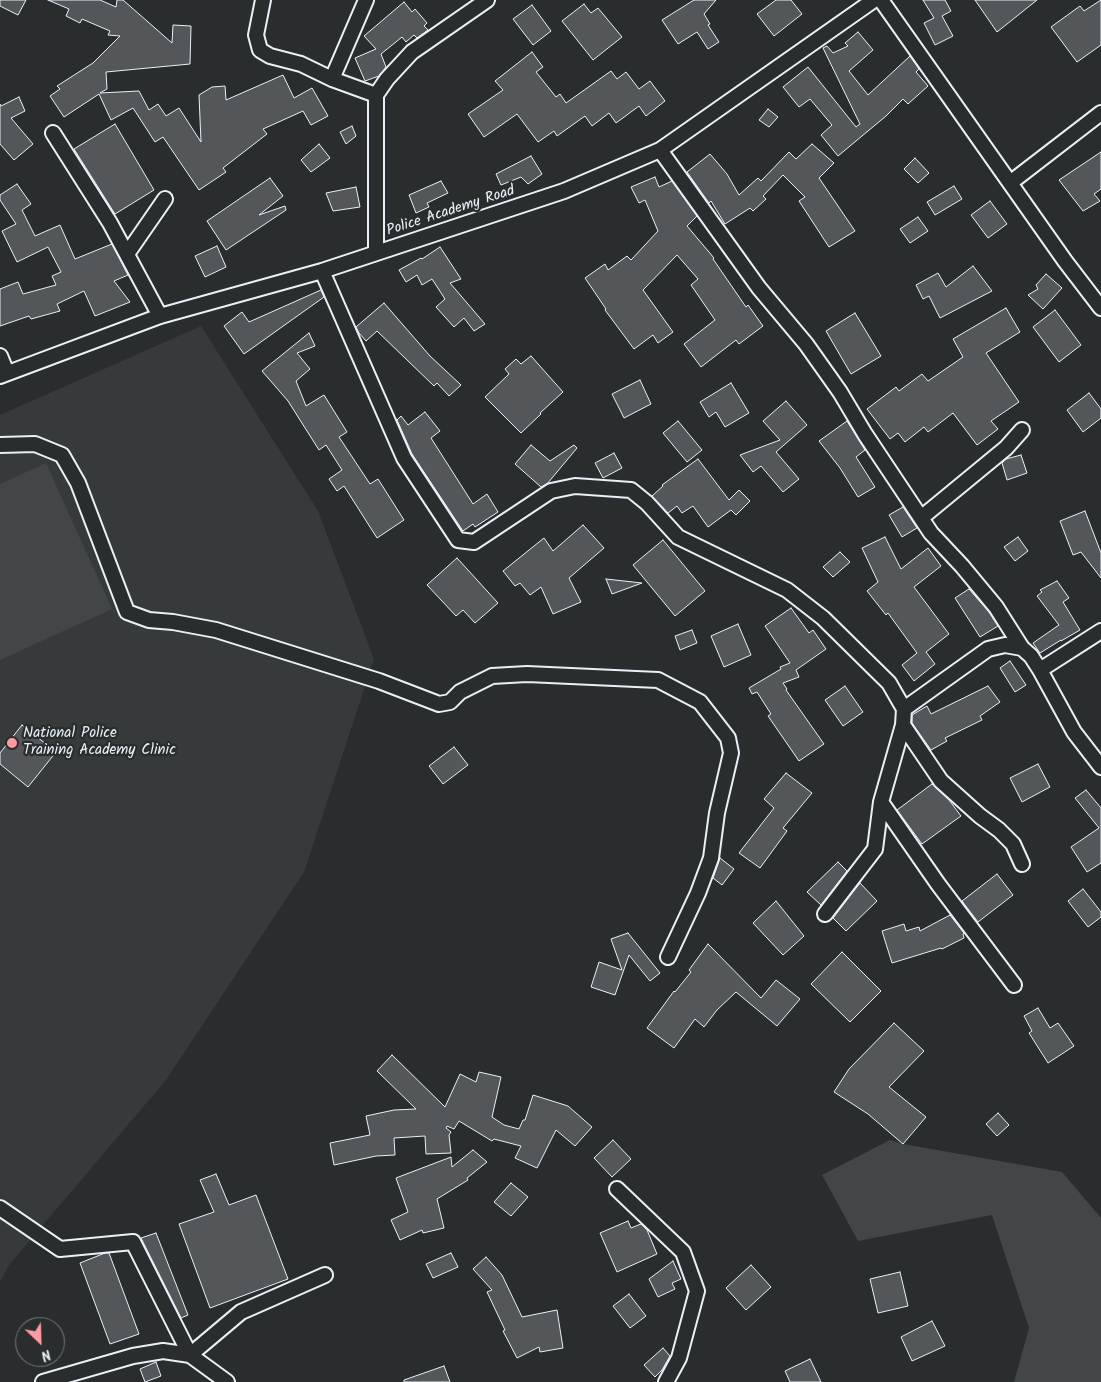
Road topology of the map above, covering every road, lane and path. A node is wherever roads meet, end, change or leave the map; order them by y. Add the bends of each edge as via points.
1 (263, 0) edge
2 (366, 0) edge
3 (487, 0) edge
4 (874, 0) edge
5 (881, 0) edge
6 (332, 79) junction
7 (376, 95) junction
8 (1101, 113) edge
9 (53, 133) dead end
10 (660, 150) junction
11 (1010, 183) junction
12 (165, 199) dead end
13 (376, 253) junction
14 (127, 254) junction
15 (322, 271) junction
16 (1101, 308) edge
17 (160, 316) junction
18 (0, 356) edge
19 (3, 375) edge
20 (1022, 430) dead end
21 (0, 445) edge
22 (921, 518) junction
23 (1101, 631) edge
24 (1022, 648) junction
25 (1040, 670) junction
26 (904, 709) junction
27 (903, 725) junction
28 (1101, 767) edge
29 (881, 802) junction
30 (1022, 864) dead end
31 (824, 914) dead end
32 (668, 957) dead end
33 (1014, 985) dead end
34 (617, 1189) dead end
35 (0, 1208) edge
36 (325, 1275) dead end
37 (190, 1355) junction
38 (43, 1382) edge
39 (227, 1382) edge
40 (666, 1382) edge

1 - 6 street via 256,35 260,50
2 - 6 street
3 - 7 street via 412,52
4 - 10 street, Police Academy Road
5 - 11 street
6 - 7 street
7 - 13 street
8 - 11 street
9 - 14 street
10 - 13 street, Police Academy Road via 564,191
10 - 22 street via 759,288 806,344
11 - 16 street
12 - 14 street
13 - 15 street, Police Academy Road
14 - 17 street
15 - 17 street, Police Academy Road
15 - 26 street via 404,458 458,540 474,542 551,491 575,486 631,490 678,538 787,590 823,618 889,683
17 - 19 street, Police Academy Road
18 - 19 street
20 - 22 street via 1006,448
21 - 32 street via 35,444 62,455 78,483 127,612 150,620 216,630 379,681 438,704 450,702 460,692 492,676 527,674 658,680 700,702 728,738 730,753 711,858
22 - 24 street via 931,534 996,607
23 - 25 street
24 - 25 street
24 - 26 street via 1005,645 988,649
25 - 28 street via 1074,732
26 - 27 street
27 - 29 street
27 - 30 street via 941,781 1013,844
29 - 31 street via 875,849
29 - 33 street
34 - 40 street via 683,1252 697,1291 679,1358
35 - 37 street via 60,1249 133,1242
36 - 37 street via 241,1312
37 - 38 street via 163,1351 133,1356
37 - 39 street

